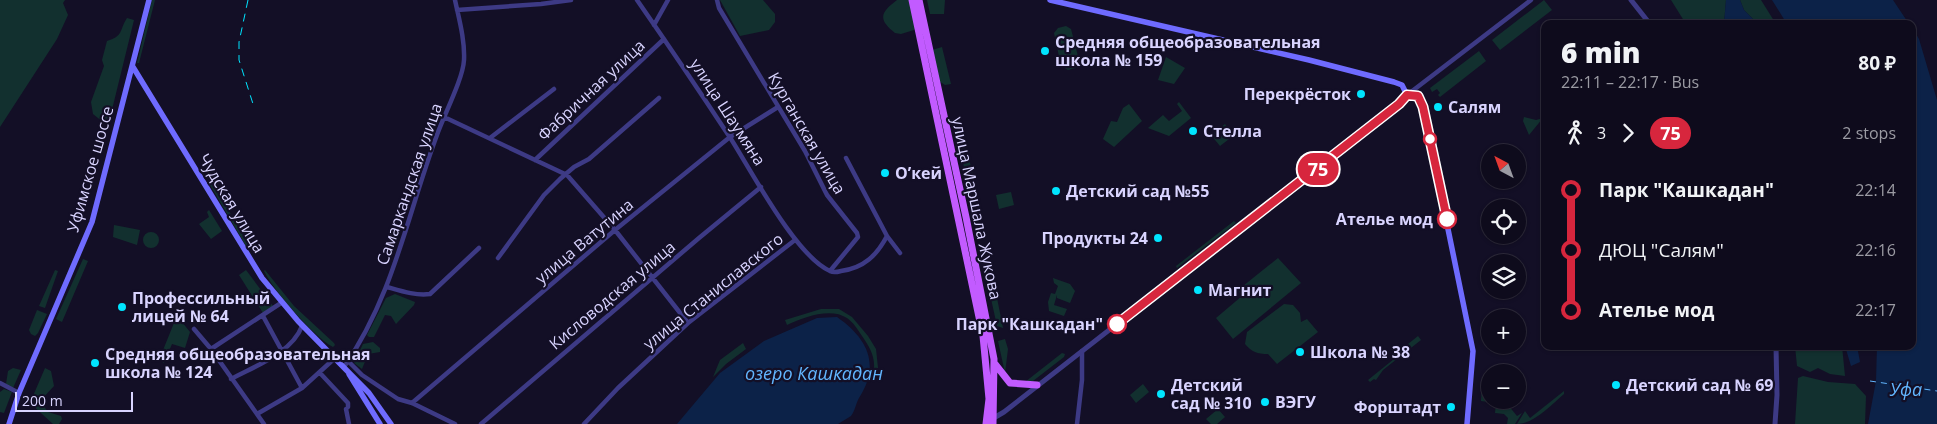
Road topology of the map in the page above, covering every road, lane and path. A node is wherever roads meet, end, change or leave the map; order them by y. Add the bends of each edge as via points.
1 (150, 0) edge
2 (455, 0) edge
3 (571, 0) edge
4 (637, 0) edge
5 (668, 0) edge
6 (717, 0) edge
7 (912, 0) edge
8 (919, 0) edge
9 (1050, 0) edge
10 (1531, 0) edge
11 (1631, 0) edge
12 (457, 10) junction
13 (1647, 20) edge
14 (654, 25) junction
15 (664, 39) junction
16 (133, 67) junction
17 (554, 89) dead end
18 (1407, 95) junction
19 (659, 98) dead end
20 (778, 106) junction
21 (444, 117) junction
22 (730, 137) junction
23 (490, 138) junction
24 (846, 158) dead end
25 (535, 160) junction
26 (567, 175) junction
27 (762, 187) junction
28 (615, 230) junction
29 (887, 236) junction
30 (795, 240) junction
31 (479, 248) dead end
32 (900, 253) dead end
33 (498, 258) dead end
34 (831, 272) junction
35 (652, 277) junction
36 (387, 287) junction
37 (281, 303) junction
38 (263, 316) junction
39 (688, 323) junction
40 (302, 326) junction
41 (194, 329) dead end
42 (211, 349) junction
43 (283, 350) junction
44 (1776, 350) edge
45 (1082, 351) junction
46 (335, 358) junction
47 (994, 363) junction
48 (346, 365) junction
49 (320, 373) junction
50 (231, 379) junction
51 (0, 383) edge
52 (1037, 385) junction
53 (302, 388) junction
54 (19, 393) junction
55 (370, 393) junction
56 (363, 398) junction
57 (412, 403) junction
58 (257, 414) junction
59 (990, 421) edge
60 (9, 424) edge
61 (264, 424) edge
62 (348, 424) edge
63 (380, 424) edge
64 (391, 424) edge
65 (455, 424) edge
66 (481, 424) edge
67 (584, 424) edge
68 (1077, 424) edge
69 (1467, 424) edge
70 (1775, 424) edge

1 - 16 main road, Уфимское шоссе
2 - 12 street, Самаркандская улица
3 - 12 street
4 - 14 street, улица Шаумяна
5 - 14 street
6 - 20 street, Курганская улица
7 - 59 main road, улица Маршала Жукова via 982,336
8 - 47 main road, улица Маршала Жукова
9 - 18 main road via 1394,82 1402,85
10 - 18 street
11 - 13 street
12 - 21 street, Самаркандская улица via 464,62
14 - 15 street, улица Шаумяна
15 - 22 street, улица Шаумяна
15 - 25 street, Фабричная улица
16 - 37 main road, Чудская улица via 257,270
16 - 54 main road, Уфимское шоссе via 92,222
17 - 23 street
18 - 45 street via 1324,164
18 - 69 main road via 1418,96 1423,107 1473,351
19 - 26 street
20 - 22 street, улица Ватутина
20 - 34 street, Курганская улица via 826,195 857,233 858,237
21 - 23 street
21 - 36 street, Самаркандская улица
22 - 27 street, улица Шаумяна
22 - 28 street, улица Ватутина
23 - 25 street
24 - 29 street
25 - 26 street
26 - 28 street
26 - 33 street via 544,195
27 - 30 street, улица Шаумяна
27 - 35 street, Кисловодская улица
28 - 35 street
28 - 57 street, улица Ватутина
29 - 32 street
29 - 34 street via 872,259 846,271
30 - 34 street, улица Шаумяна
30 - 39 street, улица Станиславского
31 - 36 street via 430,294
35 - 39 street
35 - 66 street, Кисловодская улица
36 - 48 street, Самаркандская улица via 371,323
37 - 38 street
37 - 40 main road, Чудская улица
38 - 42 street
38 - 43 street
39 - 67 street, улица Станиславского
40 - 43 street via 299,334
40 - 46 main road, Чудская улица
41 - 42 street
42 - 50 street
43 - 50 street
43 - 53 street
44 - 70 street
45 - 52 street
45 - 68 street
46 - 48 main road, Чудская улица
46 - 49 street
47 - 52 main road via 1010,383
47 - 59 main road, улица Маршала Жукова
48 - 55 main road
48 - 56 main road
48 - 57 street via 398,399
49 - 53 street
49 - 62 street via 348,403
50 - 58 street
51 - 54 street
52 - 59 street
53 - 58 street
54 - 60 main road, Уфимское шоссе
55 - 56 main road
55 - 64 main road
56 - 63 main road
57 - 65 street
58 - 61 street

